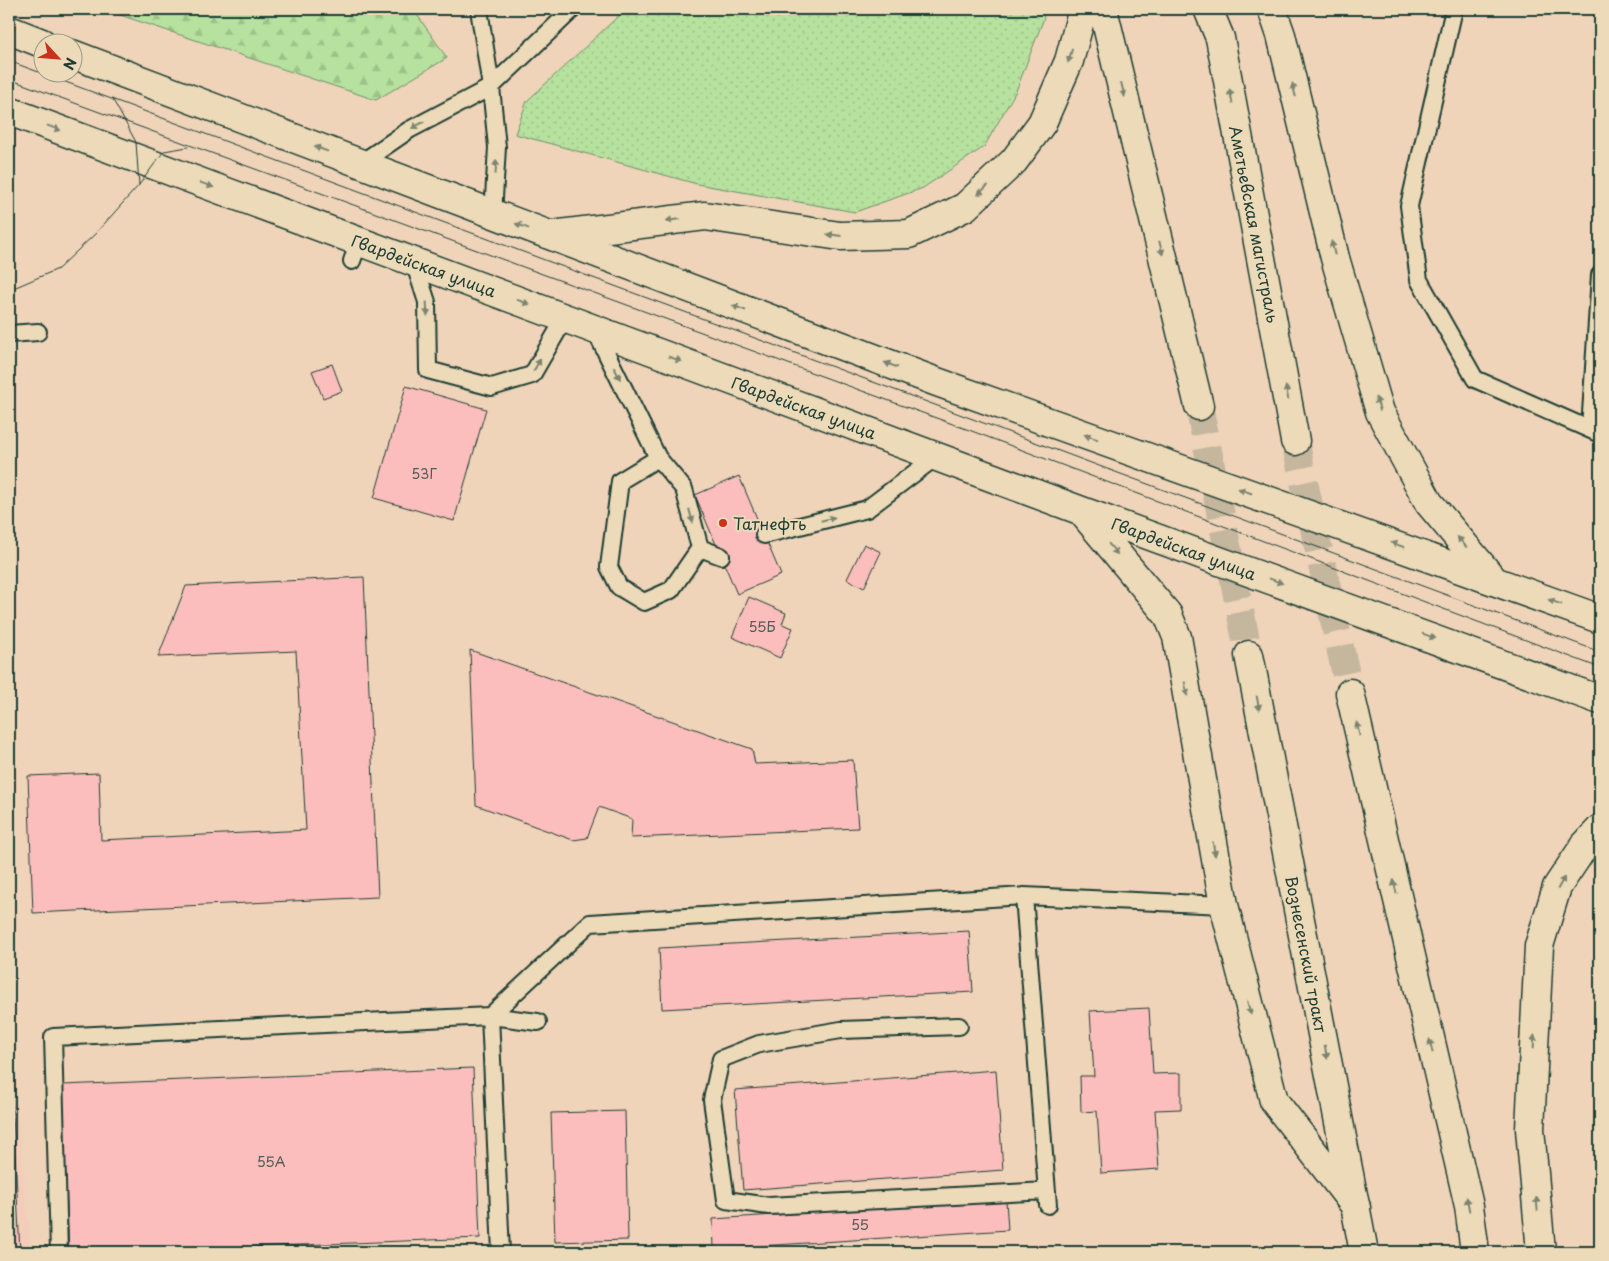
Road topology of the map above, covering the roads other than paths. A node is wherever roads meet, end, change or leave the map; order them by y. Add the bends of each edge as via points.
1 (480, 9) edge
2 (573, 9) edge
3 (1083, 9) edge
4 (1103, 9) edge
5 (1208, 9) edge
6 (1272, 9) edge
7 (1454, 9) edge
8 (9, 30) edge
9 (32, 39) edge
10 (82, 58) edge
11 (491, 87) junction
12 (9, 111) edge
13 (360, 163) junction
14 (493, 215) junction
15 (548, 236) junction
16 (414, 262) junction
17 (1600, 275) edge
18 (565, 318) junction
19 (595, 330) junction
20 (38, 332) dead end
21 (9, 334) edge
22 (1199, 406) tunnel mouth
23 (1595, 432) edge
24 (1296, 441) tunnel mouth
25 (937, 456) junction
26 (658, 458) junction
27 (1082, 512) junction
28 (764, 535) dead end
29 (700, 548) junction
30 (721, 556) dead end
31 (1493, 579) junction
32 (1600, 619) edge
33 (1249, 655) tunnel mouth
34 (1350, 693) tunnel mouth
35 (1600, 700) edge
36 (1600, 829) edge
37 (1024, 896) junction
38 (1224, 905) junction
39 (490, 1016) junction
40 (538, 1022) dead end
41 (960, 1026) dead end
42 (1356, 1207) junction
43 (59, 1252) edge
44 (501, 1252) edge
45 (1364, 1252) edge
46 (1475, 1252) edge
47 (1541, 1252) edge

1 - 11 lane
2 - 11 lane
3 -> 15 main road via 1069,61 1042,123 1014,161 965,207 909,234 840,236 705,216
4 -> 22 main road
24 -> 5 main road, Аметьевская магистраль via 1220,38
31 -> 6 main road via 1428,503 1380,412 1335,258
7 - 23 lane via 1409,206 1419,280 1474,379
8 - 9 main road
13 -> 10 main road
11 -> 13 lane via 409,130
14 -> 11 lane via 497,147
12 -> 16 main road, Гвардейская улица via 356,251
13 - 14 main road
15 -> 14 main road
31 -> 15 main road via 937,382
16 -> 18 main road, Гвардейская улица
16 -> 18 lane via 427,302 428,370 492,387 532,375
17 - 23 lane
18 - 19 main road, Гвардейская улица
19 -> 25 main road, Гвардейская улица
19 -> 26 lane
20 - 21 lane
25 - 27 main road, Гвардейская улица
28 -> 25 lane via 867,509
26 -> 29 lane via 684,489
26 - 29 lane via 620,481 609,566 619,587 644,602 671,590
27 -> 35 main road, Гвардейская улица
27 -> 38 main road via 1168,615 1177,637
29 - 30 lane
32 -> 31 main road
33 -> 42 main road, Вознесенский тракт
46 -> 34 main road via 1469,1206
47 -> 36 main road via 1530,1129 1539,946 1557,887 1585,845
37 - 38 lane
37 - 39 lane via 590,923
37 - 41 lane via 1047,1198 769,1206 726,1200 712,1100 721,1059 759,1044 841,1030
38 -> 42 main road via 1274,1101
39 - 40 lane
39 - 43 lane via 53,1037
39 - 44 lane
42 - 45 main road, Вознесенский тракт

